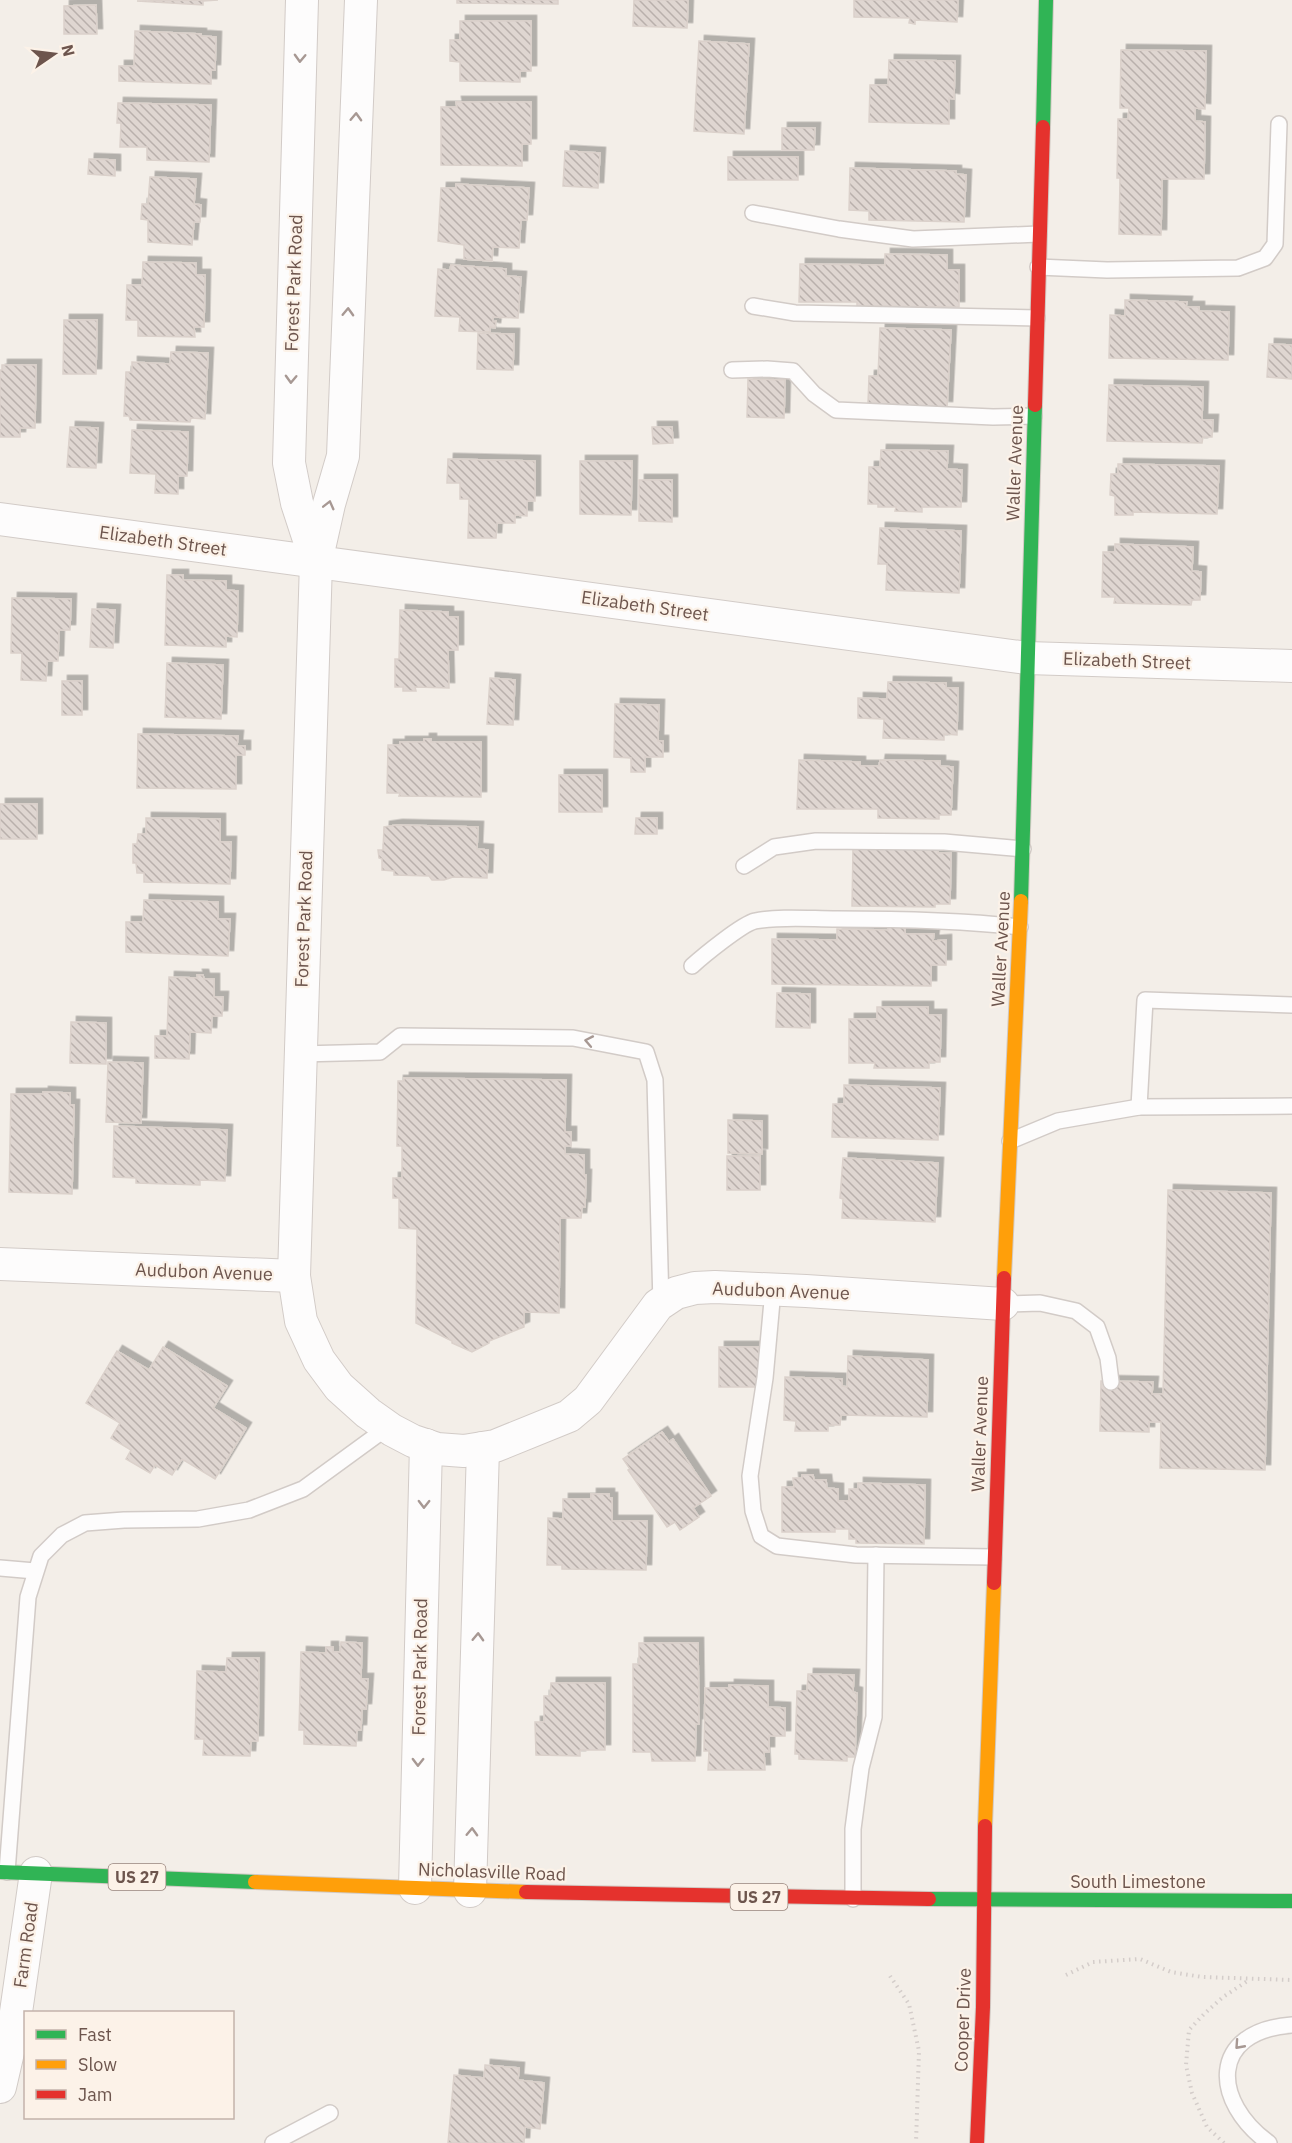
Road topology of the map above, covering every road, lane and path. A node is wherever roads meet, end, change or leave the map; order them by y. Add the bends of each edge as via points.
1 (302, 0) edge
2 (361, 0) edge
3 (1046, 0) edge
4 (1279, 124) dead end
5 (753, 213) dead end
6 (1039, 234) junction
7 (1038, 267) junction
8 (753, 306) dead end
9 (1037, 318) junction
10 (732, 370) dead end
11 (1034, 416) junction
12 (0, 519) edge
13 (316, 562) junction
14 (1028, 658) junction
15 (1292, 666) edge
16 (1023, 849) junction
17 (744, 866) dead end
18 (1020, 927) junction
19 (692, 966) dead end
20 (1292, 1005) edge
21 (300, 1054) junction
22 (1139, 1107) junction
23 (1292, 1107) edge
24 (1010, 1141) junction
25 (0, 1264) edge
26 (294, 1276) junction
27 (773, 1290) junction
28 (661, 1304) junction
29 (1003, 1304) junction
30 (1111, 1382) dead end
31 (388, 1427) junction
32 (426, 1445) junction
33 (483, 1448) junction
34 (876, 1555) junction
35 (994, 1557) junction
36 (0, 1568) edge
37 (35, 1571) junction
38 (14, 1873) edge
39 (415, 1888) junction
40 (470, 1891) junction
41 (983, 1898) junction
42 (853, 1899) junction
43 (1292, 1901) edge
44 (1066, 1974) dead end
45 (890, 1976) dead end
46 (1292, 1980) edge
47 (1292, 2025) edge
48 (0, 2087) edge
49 (330, 2113) dead end
50 (273, 2143) edge
51 (916, 2143) edge
52 (977, 2143) edge
53 (1269, 2143) edge

1 -> 13 street, Forest Park Road via 289,463
13 -> 2 street, Forest Park Road via 343,456
3 - 6 main road, Waller Avenue
4 - 7 lane via 1275,244 1265,258 1238,268
5 - 6 lane via 913,239
6 - 7 main road, Waller Avenue
7 - 9 main road, Waller Avenue
8 - 9 lane via 795,314
9 - 11 main road, Waller Avenue
10 - 11 lane via 793,371 836,410
11 - 14 main road, Waller Avenue
12 - 13 street, Elizabeth Street
13 - 14 street, Elizabeth Street
13 - 21 street, Forest Park Road
14 - 15 street, Elizabeth Street
14 - 16 main road, Waller Avenue
16 - 17 lane via 944,842 816,841 774,847
16 - 18 main road, Waller Avenue
18 - 19 lane via 898,919 752,921
18 - 24 main road, Waller Avenue
20 - 22 lane via 1145,1000
21 - 26 street, Forest Park Road
28 -> 21 lane via 656,1080 646,1052 573,1038 400,1036 380,1052
22 - 23 lane
22 - 24 lane via 1058,1121
24 - 29 main road, Waller Avenue
25 - 26 street, Audubon Avenue
26 - 31 street, Audubon Avenue via 301,1321 319,1360 339,1387
27 - 28 street, Audubon Avenue via 695,1288 676,1293
27 - 29 street, Audubon Avenue
27 - 34 lane via 750,1476 753,1511 761,1536 777,1546
28 - 33 street, Audubon Avenue via 588,1400 569,1416
29 - 30 lane via 1041,1303 1083,1316 1097,1327 1108,1358
29 - 35 main road, Waller Avenue
31 - 32 street, Audubon Avenue
31 - 37 lane via 303,1489 249,1510 198,1519 85,1523 62,1535 40,1556
32 - 33 street, Audubon Avenue via 464,1451
32 -> 39 street, Forest Park Road
40 -> 33 street
34 - 35 lane
34 - 42 lane via 874,1718 861,1768 853,1829
35 - 41 main road, Waller Avenue
36 - 37 lane
37 - 38 lane via 28,1597
38 - 39 main road, Nicholasville Road / US 27
38 - 48 street, Farm Road via 14,2026
39 - 40 main road, Nicholasville Road / US 27
40 - 42 main road, Nicholasville Road / US 27
41 - 42 main road, Nicholasville Road / US 27
41 - 43 main road, South Limestone / US 27
41 - 52 main road, Cooper Drive
44 - 46 path via 1093,1962 1140,1959 1171,1972 1202,1977
45 - 51 path via 909,2004 920,2051
47 -> 53 lane via 1275,2026 1246,2038 1231,2055 1228,2068 1238,2111
49 - 50 lane

